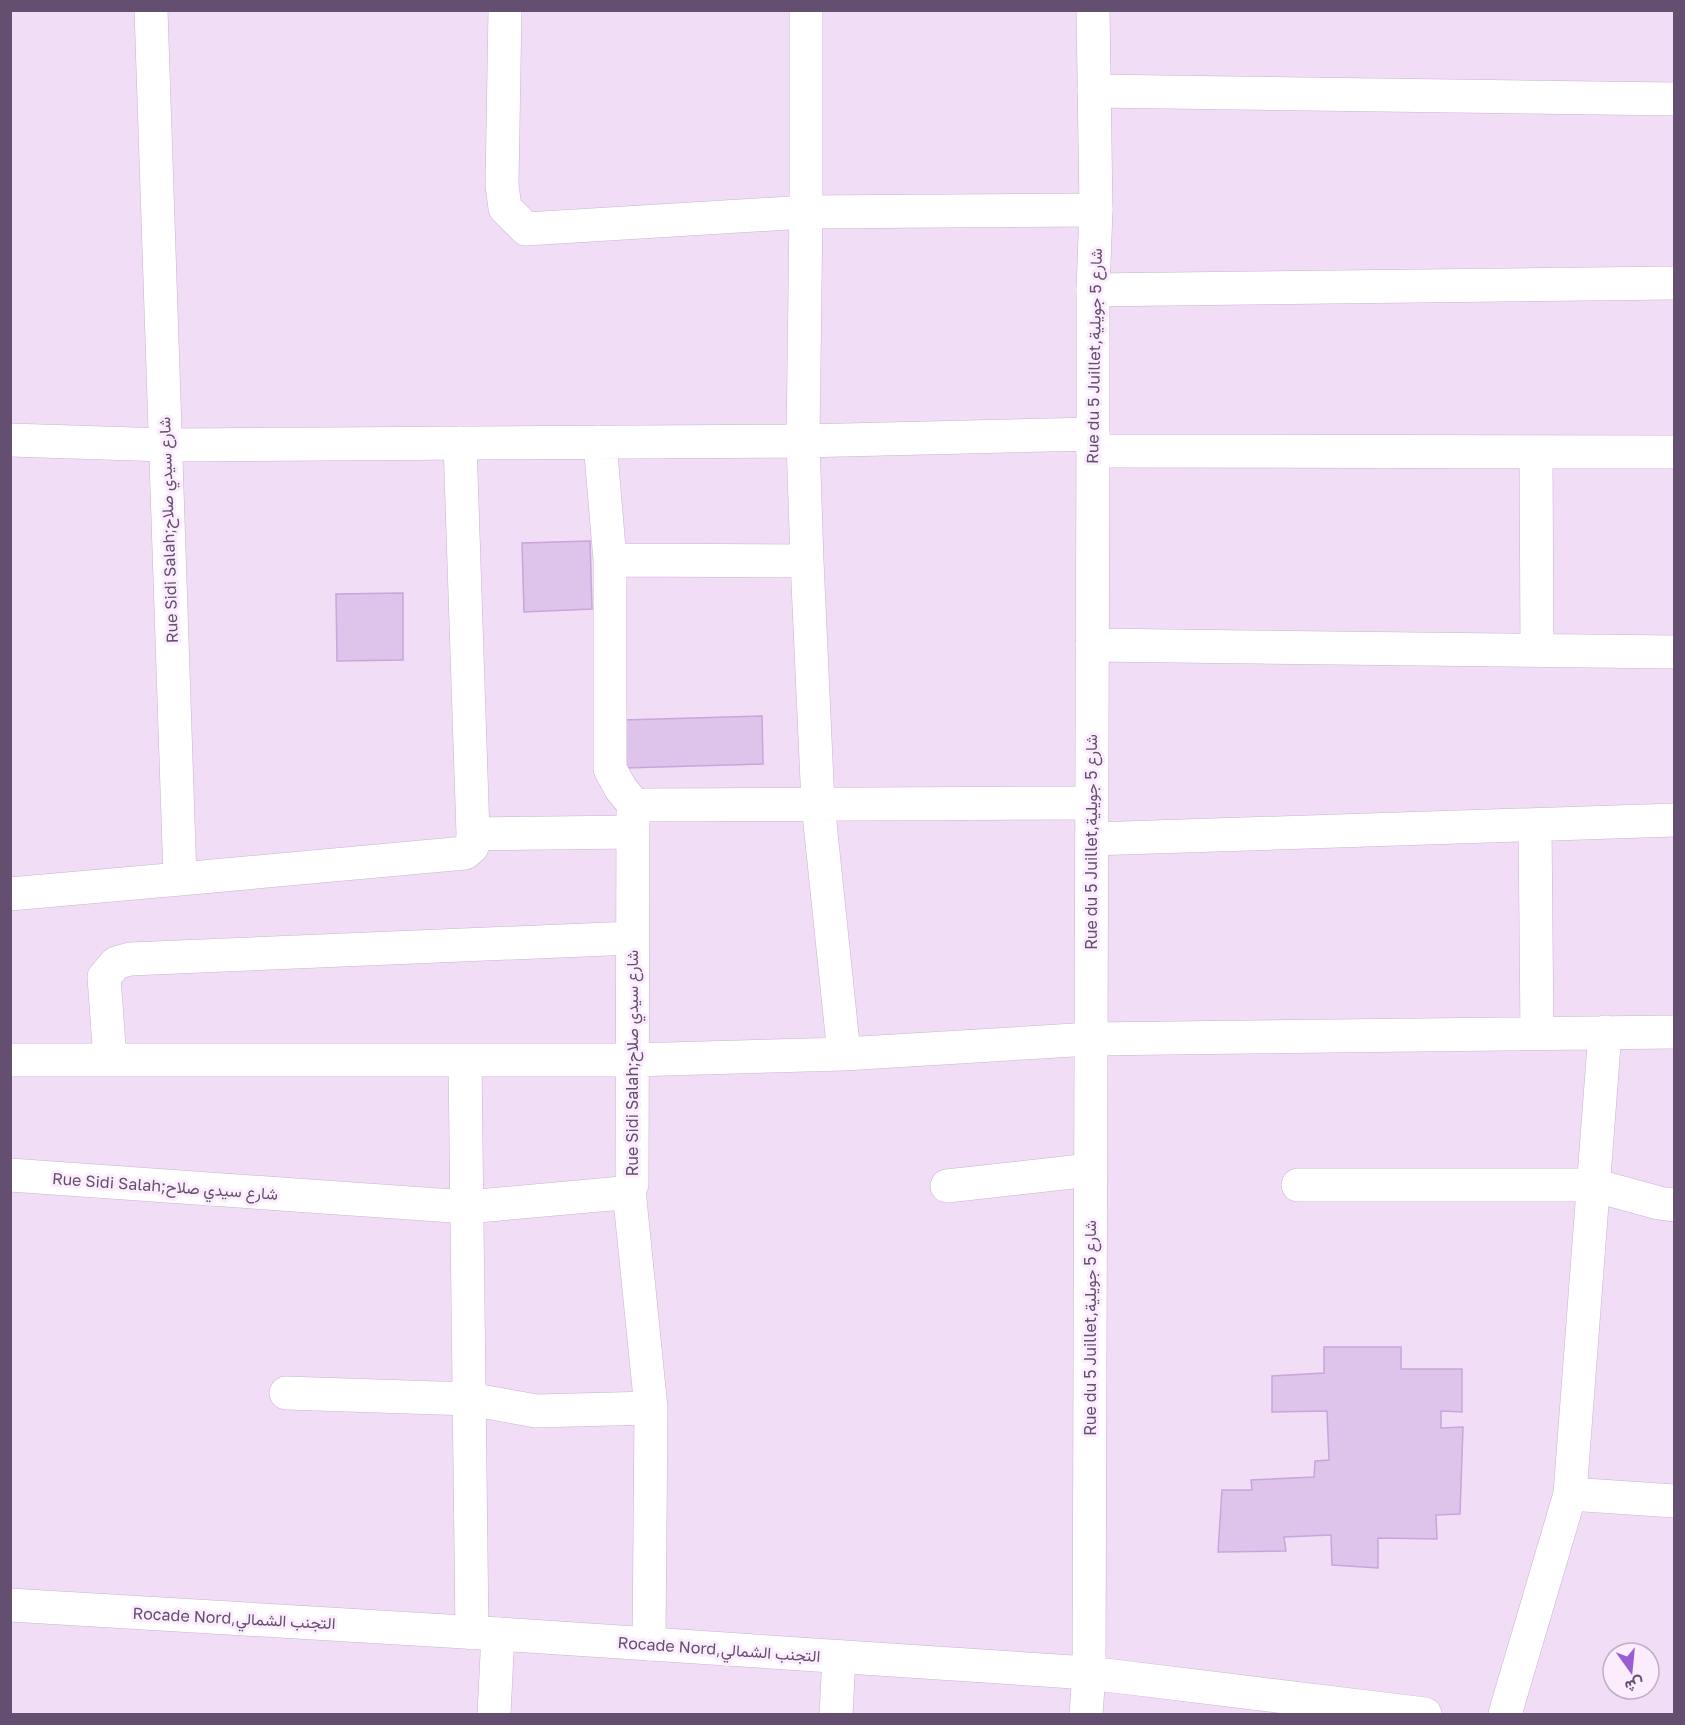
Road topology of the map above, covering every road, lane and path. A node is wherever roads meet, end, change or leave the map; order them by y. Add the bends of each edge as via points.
1 (152, 10) edge
2 (505, 10) edge
3 (806, 10) edge
4 (1093, 10) edge
5 (1094, 91) junction
6 (1674, 99) edge
7 (1096, 210) junction
8 (807, 212) junction
9 (1674, 283) edge
10 (1093, 290) junction
11 (10, 440) edge
12 (803, 441) junction
13 (600, 442) junction
14 (460, 443) junction
15 (1093, 443) junction
16 (166, 445) junction
17 (1536, 452) junction
18 (1674, 452) edge
19 (610, 560) junction
20 (807, 561) junction
21 (1092, 645) junction
22 (1537, 650) junction
23 (1674, 652) edge
24 (1091, 803) junction
25 (818, 804) junction
26 (634, 820) junction
27 (1674, 820) edge
28 (1535, 825) junction
29 (473, 834) junction
30 (1092, 838) junction
31 (180, 879) junction
32 (10, 894) edge
33 (632, 938) junction
34 (1605, 1032) junction
35 (1674, 1032) edge
36 (1537, 1034) junction
37 (1091, 1039) junction
38 (844, 1054) junction
39 (632, 1059) junction
40 (10, 1060) edge
41 (110, 1060) junction
42 (465, 1060) junction
43 (1090, 1170) junction
44 (10, 1175) edge
45 (1298, 1185) dead end
46 (1593, 1185) junction
47 (947, 1186) dead end
48 (629, 1190) junction
49 (1674, 1205) edge
50 (467, 1207) junction
51 (286, 1393) dead end
52 (469, 1399) junction
53 (651, 1408) junction
54 (1570, 1494) junction
55 (1674, 1501) edge
56 (10, 1605) edge
57 (485, 1633) junction
58 (649, 1644) junction
59 (839, 1657) junction
60 (1089, 1673) junction
61 (494, 1714) edge
62 (836, 1714) edge
63 (1086, 1714) edge
64 (1425, 1714) edge
65 (1505, 1714) edge

1 - 16 street, Rue Sidi Salah;شارع سيدي صلاح
2 - 8 street via 502,185 505,208 526,229
3 - 8 street
4 - 5 street, Rue du 5 Juillet,شارع 5 جويلية
5 - 6 street
5 - 7 street, Rue du 5 Juillet,شارع 5 جويلية
7 - 8 street
7 - 10 street, Rue du 5 Juillet,شارع 5 جويلية
8 - 12 street
9 - 10 street
10 - 15 street, Rue du 5 Juillet,شارع 5 جويلية
11 - 16 street
12 - 13 street
12 - 15 street
12 - 20 street
13 - 14 street
13 - 19 street
14 - 16 street
14 - 29 street
15 - 17 street
15 - 21 street, Rue du 5 Juillet,شارع 5 جويلية
16 - 31 street, Rue Sidi Salah;شارع سيدي صلاح
17 - 18 street
17 - 22 street
19 - 20 street
19 - 26 street via 610,769
20 - 25 street
21 - 22 street
21 - 24 street, Rue du 5 Juillet,شارع 5 جويلية
22 - 23 street
24 - 25 street
24 - 30 street, Rue du 5 Juillet,شارع 5 جويلية
25 - 26 street via 645,805
25 - 38 street
26 - 29 street
26 - 33 street, Rue Sidi Salah;شارع سيدي صلاح
27 - 28 street
28 - 30 street
28 - 36 street
29 - 31 street via 472,847 465,853
30 - 37 street, Rue du 5 Juillet,شارع 5 جويلية
31 - 32 street
33 - 39 street, Rue Sidi Salah;شارع سيدي صلاح
33 - 41 street via 130,959 116,963 104,977
34 - 35 street
34 - 36 street
34 - 46 street
36 - 37 street
37 - 38 street
37 - 43 street, Rue du 5 Juillet,شارع 5 جويلية
38 - 39 street
39 - 42 street
39 - 48 street, Rue Sidi Salah;شارع سيدي صلاح
40 - 41 street
41 - 42 street
42 - 50 street
43 - 47 street
43 - 60 street, Rue du 5 Juillet,شارع 5 جويلية
44 - 50 street, Rue Sidi Salah;شارع سيدي صلاح
45 - 46 street
46 - 49 street
46 - 54 street
48 - 50 street, Rue Sidi Salah;شارع سيدي صلاح
48 - 53 street
50 - 52 street
51 - 52 street
52 - 53 street via 536,1411
52 - 57 street
53 - 58 street
54 - 55 street
54 - 65 street
56 - 57 street, Rocade Nord,التجنب الشمالي
57 - 58 street, Rocade Nord,التجنب الشمالي
57 - 61 street
58 - 59 street, Rocade Nord,التجنب الشمالي
59 - 60 street, Rocade Nord,التجنب الشمالي
59 - 62 street
60 - 63 street, Rue du 5 Juillet,شارع 5 جويلية
60 - 64 street, Rocade Nord,التجنب الشمالي

